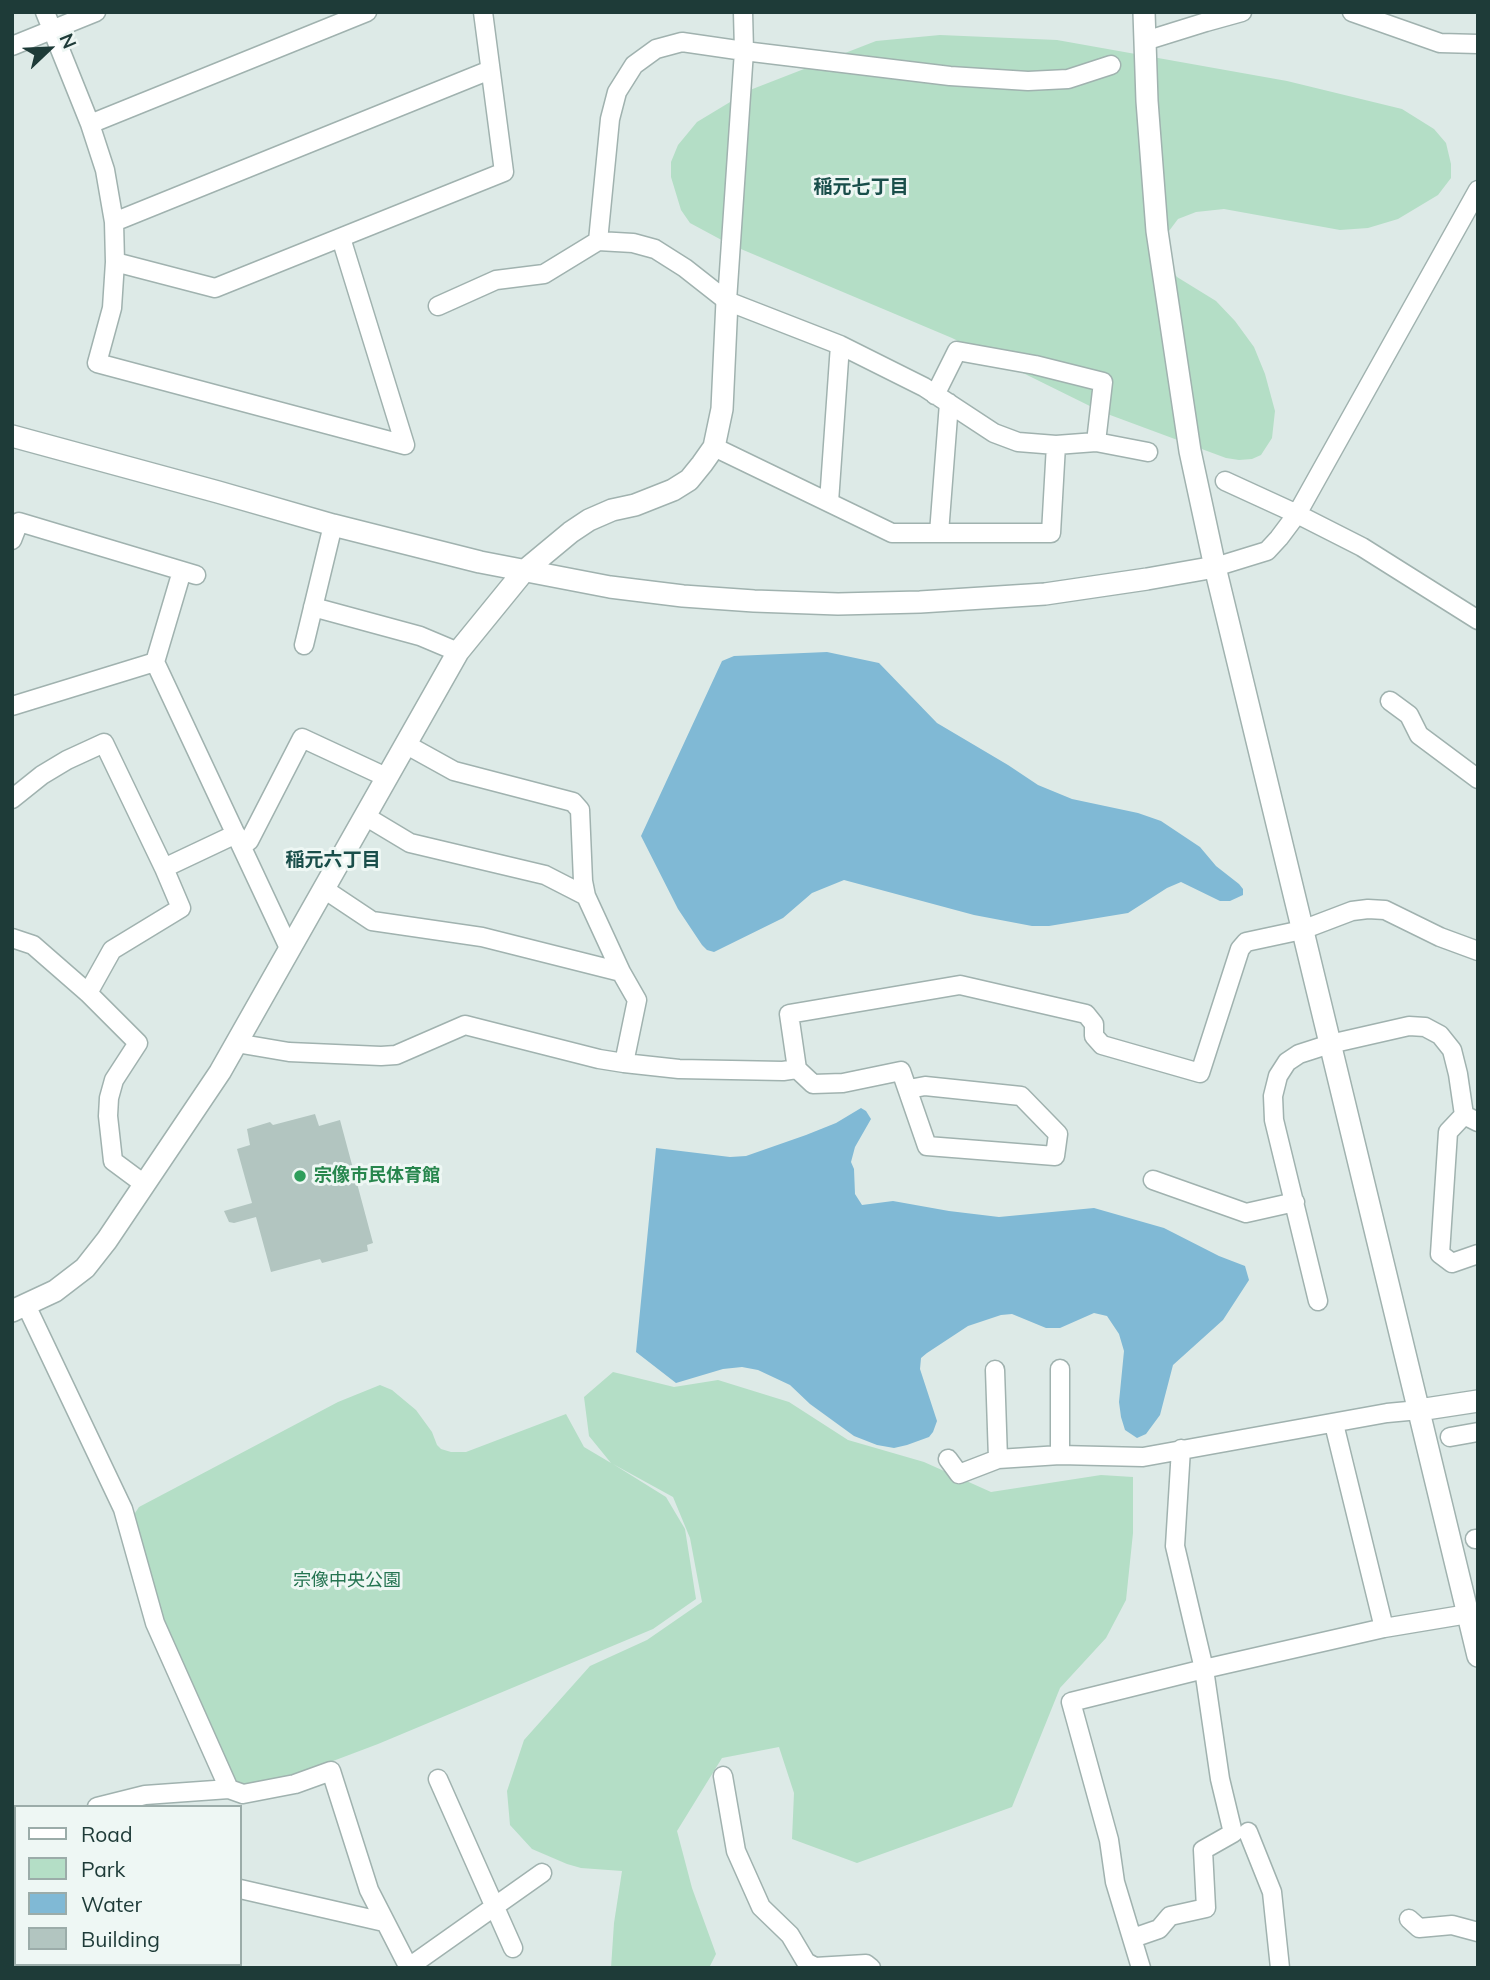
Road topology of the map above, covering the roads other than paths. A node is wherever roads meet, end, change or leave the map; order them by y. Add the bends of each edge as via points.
1 (45, 12) edge
2 (96, 12) edge
3 (366, 12) edge
4 (483, 12) edge
5 (743, 12) edge
6 (1144, 12) edge
7 (1242, 12) edge
8 (1352, 12) edge
9 (52, 30) junction
10 (1145, 41) junction
11 (1478, 44) edge
12 (12, 46) edge
13 (744, 51) junction
14 (1111, 65) dead end
15 (490, 70) junction
16 (90, 124) junction
17 (1478, 190) edge
18 (114, 222) junction
19 (341, 238) junction
20 (598, 241) junction
21 (115, 262) junction
22 (727, 301) junction
23 (438, 306) dead end
24 (840, 345) junction
25 (942, 399) junction
26 (12, 436) edge
27 (1096, 442) junction
28 (1056, 445) junction
29 (714, 447) junction
30 (1148, 452) dead end
31 (1224, 481) dead end
32 (829, 502) junction
33 (1297, 514) junction
34 (333, 525) junction
35 (939, 533) junction
36 (12, 540) edge
37 (1215, 567) junction
38 (524, 571) junction
39 (313, 607) junction
40 (1478, 620) edge
41 (304, 646) dead end
42 (458, 652) junction
43 (155, 662) junction
44 (1390, 701) dead end
45 (12, 706) edge
46 (407, 745) junction
47 (386, 777) junction
48 (1478, 779) edge
49 (12, 799) edge
50 (365, 816) junction
51 (238, 840) junction
52 (164, 868) junction
53 (324, 889) junction
54 (586, 896) junction
55 (1302, 930) junction
56 (12, 938) edge
57 (289, 948) junction
58 (1478, 951) edge
59 (621, 972) junction
60 (88, 993) junction
61 (236, 1043) junction
62 (1330, 1044) junction
63 (624, 1063) junction
64 (797, 1069) junction
65 (908, 1089) junction
66 (1471, 1119) edge
67 (1153, 1180) dead end
68 (144, 1184) junction
69 (1295, 1202) junction
70 (1478, 1254) edge
71 (1318, 1301) dead end
72 (19, 1308) edge
73 (1060, 1369) dead end
74 (995, 1370) dead end
75 (1478, 1401) edge
76 (1419, 1410) junction
77 (1334, 1424) junction
78 (1478, 1432) edge
79 (1450, 1437) dead end
80 (1181, 1449) junction
81 (1060, 1455) junction
82 (948, 1459) dead end
83 (998, 1459) junction
84 (1468, 1614) junction
85 (1384, 1628) junction
86 (1478, 1656) edge
87 (1204, 1669) junction
88 (723, 1776) dead end
89 (438, 1779) dead end
90 (229, 1789) junction
91 (105, 1805) edge
92 (1248, 1832) dead end
93 (542, 1873) dead end
94 (242, 1888) edge
95 (494, 1908) junction
96 (1409, 1920) dead end
97 (384, 1922) junction
98 (1478, 1932) edge
99 (1133, 1938) junction
100 (513, 1948) dead end
101 (409, 1967) edge
102 (871, 1968) edge
103 (1140, 1968) edge
104 (1280, 1968) edge

1 - 9 street
2 - 9 street
3 - 16 street
4 - 15 street
5 - 13 street
6 - 10 street
7 - 10 street
8 - 11 street via 1440,43
9 - 12 street
9 - 16 street
10 - 37 street via 1157,232 1190,452
13 - 14 street via 1028,82 1068,79
13 - 20 street via 682,42 656,49 634,65 617,92 610,119
13 - 22 street
15 - 18 street
15 - 19 street via 504,172
16 - 18 street via 105,170
17 - 33 street
18 - 21 street
19 - 21 street via 215,288
19 - 21 street via 405,445 97,363 112,308
20 - 22 street via 655,249
20 - 23 street via 544,274 496,280
22 - 24 street
22 - 29 street via 722,409
24 - 25 street
24 - 32 street
25 - 27 street via 957,351 1103,382
25 - 28 street via 994,433 1018,442
25 - 35 street
26 - 34 street
27 - 28 street
27 - 30 street
28 - 35 street via 1051,533
29 - 32 street
29 - 38 street via 689,480 589,520
31 - 33 street
32 - 35 street via 892,533
33 - 37 street via 1267,551
33 - 40 street via 1362,547
34 - 38 street
34 - 39 street
36 - 43 street via 19,522 189,573
37 - 38 street via 1045,594 838,604 683,596
37 - 55 street
38 - 42 street
39 - 41 street
39 - 42 street via 420,636
42 - 46 street
43 - 45 street
43 - 51 street
44 - 48 street via 1409,715 1419,735
46 - 47 street
46 - 54 street via 454,771 573,802 580,810
47 - 50 street
47 - 51 street via 302,738 249,841
49 - 52 street via 42,775 104,743
50 - 53 street
50 - 54 street via 410,843 545,875
51 - 52 street
51 - 57 street
52 - 60 street via 181,908 112,950
53 - 57 street
53 - 59 street via 372,922 482,937
54 - 59 street
55 - 58 street via 1352,911 1385,910
55 - 62 street
55 - 64 street via 1246,942 1240,949 1200,1073 1102,1045 1086,1014 960,985 789,1014
56 - 60 street via 33,945
57 - 61 street
59 - 63 street via 637,1000
60 - 68 street via 138,1043 114,1080 108,1116 113,1161
61 - 63 street via 289,1052 396,1055 465,1025
61 - 68 street
62 - 66 street via 1409,1026 1425,1027 1440,1035 1452,1050
62 - 69 street via 1287,1062 1273,1096 1274,1120
62 - 76 street
63 - 64 street via 679,1069
64 - 65 street via 813,1084 901,1071
65 - 65 street via 928,1146 1055,1156 1058,1134 1021,1096 925,1086
66 - 70 street via 1448,1132 1440,1254 1452,1263
67 - 69 street via 1246,1213
68 - 72 street via 85,1268 55,1291
69 - 71 street
72 - 90 street via 123,1509 155,1623
73 - 81 street
74 - 83 street
75 - 76 street
76 - 77 street
76 - 84 street
77 - 80 street
77 - 85 street
78 - 79 street
80 - 81 street via 1143,1457
80 - 87 street via 1175,1546
81 - 83 street
82 - 83 street via 959,1474
84 - 85 street
84 - 86 street
85 - 87 street
87 - 99 street via 1233,1833 1203,1850 1206,1908 1170,1916 1159,1929
87 - 99 street via 1070,1702
88 - 102 street via 736,1852 761,1908 815,1967 866,1964
89 - 95 street
90 - 91 street via 145,1795
90 - 97 street via 243,1794 331,1771 369,1890
92 - 104 street via 1272,1892
93 - 95 street
94 - 97 street
95 - 100 street
95 - 101 street
96 - 98 street via 1419,1928 1452,1925
97 - 101 street
99 - 103 street

